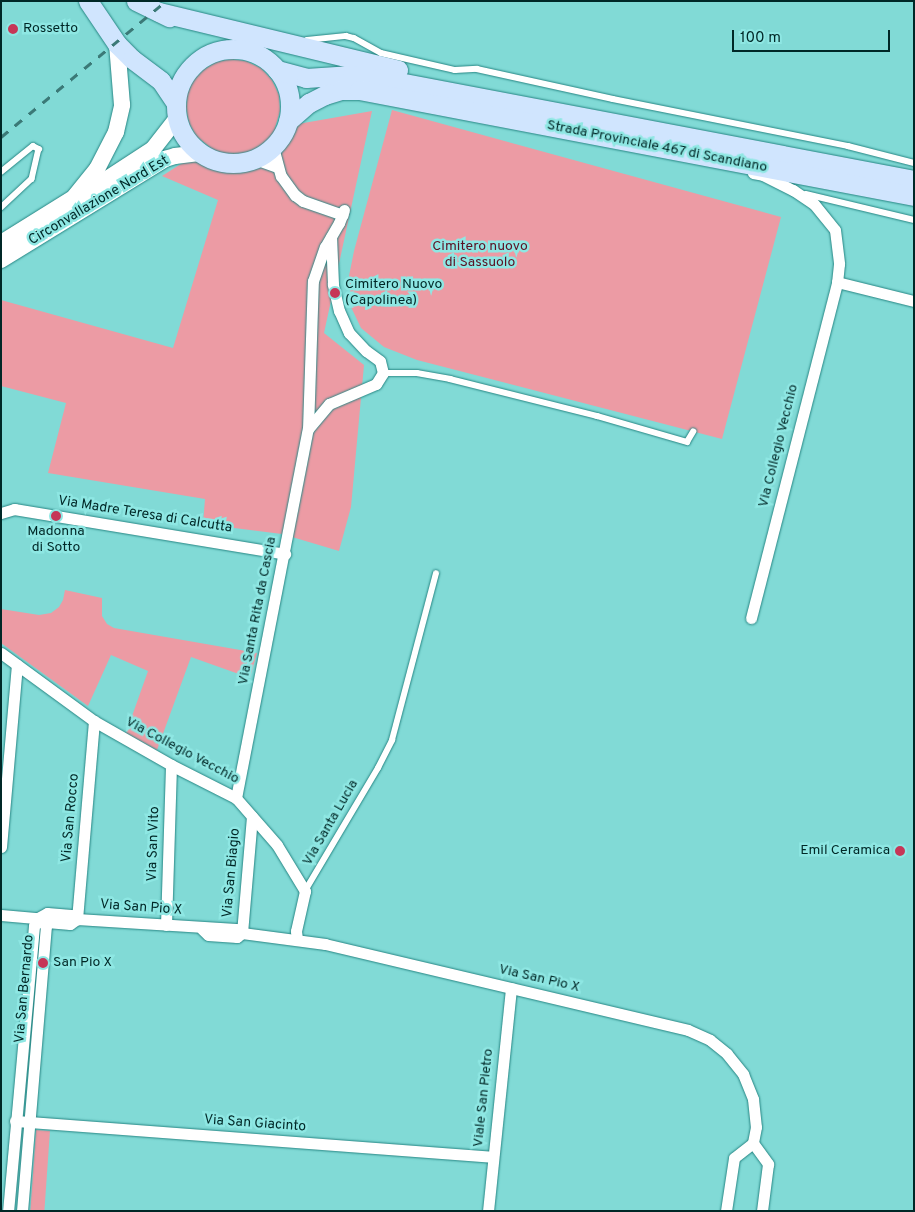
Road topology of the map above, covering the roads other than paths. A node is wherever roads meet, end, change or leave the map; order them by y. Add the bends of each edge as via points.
1 (88, 1) edge
2 (136, 1) edge
3 (159, 12) junction
4 (254, 35) junction
5 (117, 44) junction
6 (233, 50) junction
7 (277, 70) junction
8 (403, 91) junction
9 (452, 92) junction
10 (177, 110) junction
11 (288, 121) junction
12 (654, 146) junction
13 (273, 147) junction
14 (201, 153) junction
15 (255, 159) junction
16 (914, 163) edge
17 (277, 167) junction
18 (1, 172) edge
19 (914, 180) edge
20 (797, 192) junction
21 (914, 196) edge
22 (75, 197) junction
23 (1, 208) edge
24 (914, 220) edge
25 (331, 237) junction
26 (1, 243) edge
27 (1, 260) edge
28 (315, 274) junction
29 (333, 275) junction
30 (837, 282) junction
31 (914, 301) edge
32 (383, 373) junction
33 (308, 430) junction
34 (693, 432) dead end
35 (1, 513) edge
36 (285, 554) junction
37 (436, 574) dead end
38 (750, 618) dead end
39 (1, 653) edge
40 (17, 665) junction
41 (94, 721) junction
42 (171, 765) junction
43 (236, 798) junction
44 (252, 816) junction
45 (1, 847) edge
46 (306, 890) junction
47 (1, 915) edge
48 (38, 918) junction
49 (78, 919) junction
50 (166, 925) junction
51 (242, 933) junction
52 (297, 939) junction
53 (511, 988) junction
54 (15, 1121) junction
55 (28, 1121) junction
56 (753, 1143) junction
57 (493, 1157) junction
58 (6, 1203) edge
59 (22, 1211) edge
60 (488, 1211) edge
61 (726, 1211) edge
62 (762, 1211) edge

1 - 5 main road
2 - 3 main road
3 - 4 main road
3 - 6 main road
4 - 9 main road via 442,81
4 - 16 lane via 261,31 311,41 346,36 381,52 455,70 477,69 848,146
5 - 10 main road via 161,81
5 - 22 main road, Circonvallazione Nord Est via 122,105 116,132 104,157
6 - 7 main road via 253,53
6 - 10 main road via 212,53 194,65 181,82
7 - 8 main road via 306,78 364,75
7 - 11 main road via 289,94
8 - 9 main road, Strada Provinciale 467 di Scandiano
8 - 11 main road via 341,90 310,103
8 - 12 main road, Strada Provinciale 467 di Scandiano
9 - 19 main road, Strada Provinciale 467 di Scandiano
10 - 14 main road via 184,136
10 - 22 main road, Circonvallazione Nord Est via 153,149
11 - 13 main road
12 - 20 street, Via Collegio Vecchio via 668,158 763,176
12 - 21 main road, Strada Provinciale 467 di Scandiano
13 - 15 main road
13 - 17 street, Via Santa Rita da Cascia
14 - 15 main road via 222,162
14 - 27 main road, Circonvallazione Nord Est via 165,159
15 - 17 street
17 - 25 street, Via Santa Rita da Cascia via 289,187 304,202 343,213
18 - 23 lane via 33,146 39,149 32,179
20 - 24 lane
20 - 30 street, Via Collegio Vecchio via 814,204 835,230
22 - 26 main road, Circonvallazione Nord Est
25 - 28 street, Via Santa Rita da Cascia
25 - 29 street
28 - 29 street
28 - 33 street, Via Santa Rita da Cascia
29 - 32 street via 344,325 356,342 380,361
30 - 31 street
30 - 38 street, Via Collegio Vecchio
32 - 33 street, Via Santa Rita da Cascia via 376,384 329,404
32 - 34 lane via 416,373 450,379 687,442
33 - 36 street, Via Santa Rita da Cascia
35 - 36 street, Via Madre Teresa di Calcutta via 14,509
36 - 43 street, Via Santa Rita da Cascia
37 - 46 lane, Via Santa Lucia via 392,740
39 - 40 street, Via Collegio Vecchio
40 - 41 street, Via Collegio Vecchio
40 - 45 street
41 - 42 street, Via Collegio Vecchio
41 - 49 street, Via San Rocco
42 - 43 street, Via Collegio Vecchio
42 - 50 street, Via San Vito
43 - 44 street, Via Collegio Vecchio
44 - 46 street, Via Collegio Vecchio via 277,844
44 - 51 street, Via San Biagio
46 - 52 street
47 - 48 street, Via San Pio X
48 - 49 street, Via San Pio X via 70,924
48 - 54 street, Via San Bernardo via 34,926
48 - 55 street, Via San Bernardo via 46,926
49 - 50 street, Via San Pio X
50 - 51 street, Via San Pio X via 202,929 208,935 238,937
51 - 52 street, Via San Pio X
52 - 53 street, Via San Pio X
53 - 56 street, Via San Pio X via 688,1030 710,1040 727,1054 742,1074 753,1099 756,1127
53 - 57 street, Viale San Pietro
54 - 55 street, Via San Giacinto
54 - 58 street, Via San Bernardo
55 - 57 street, Via San Giacinto
55 - 59 street, Via San Bernardo
56 - 61 street via 734,1158
56 - 62 street via 768,1164
57 - 60 street, Viale San Pietro

